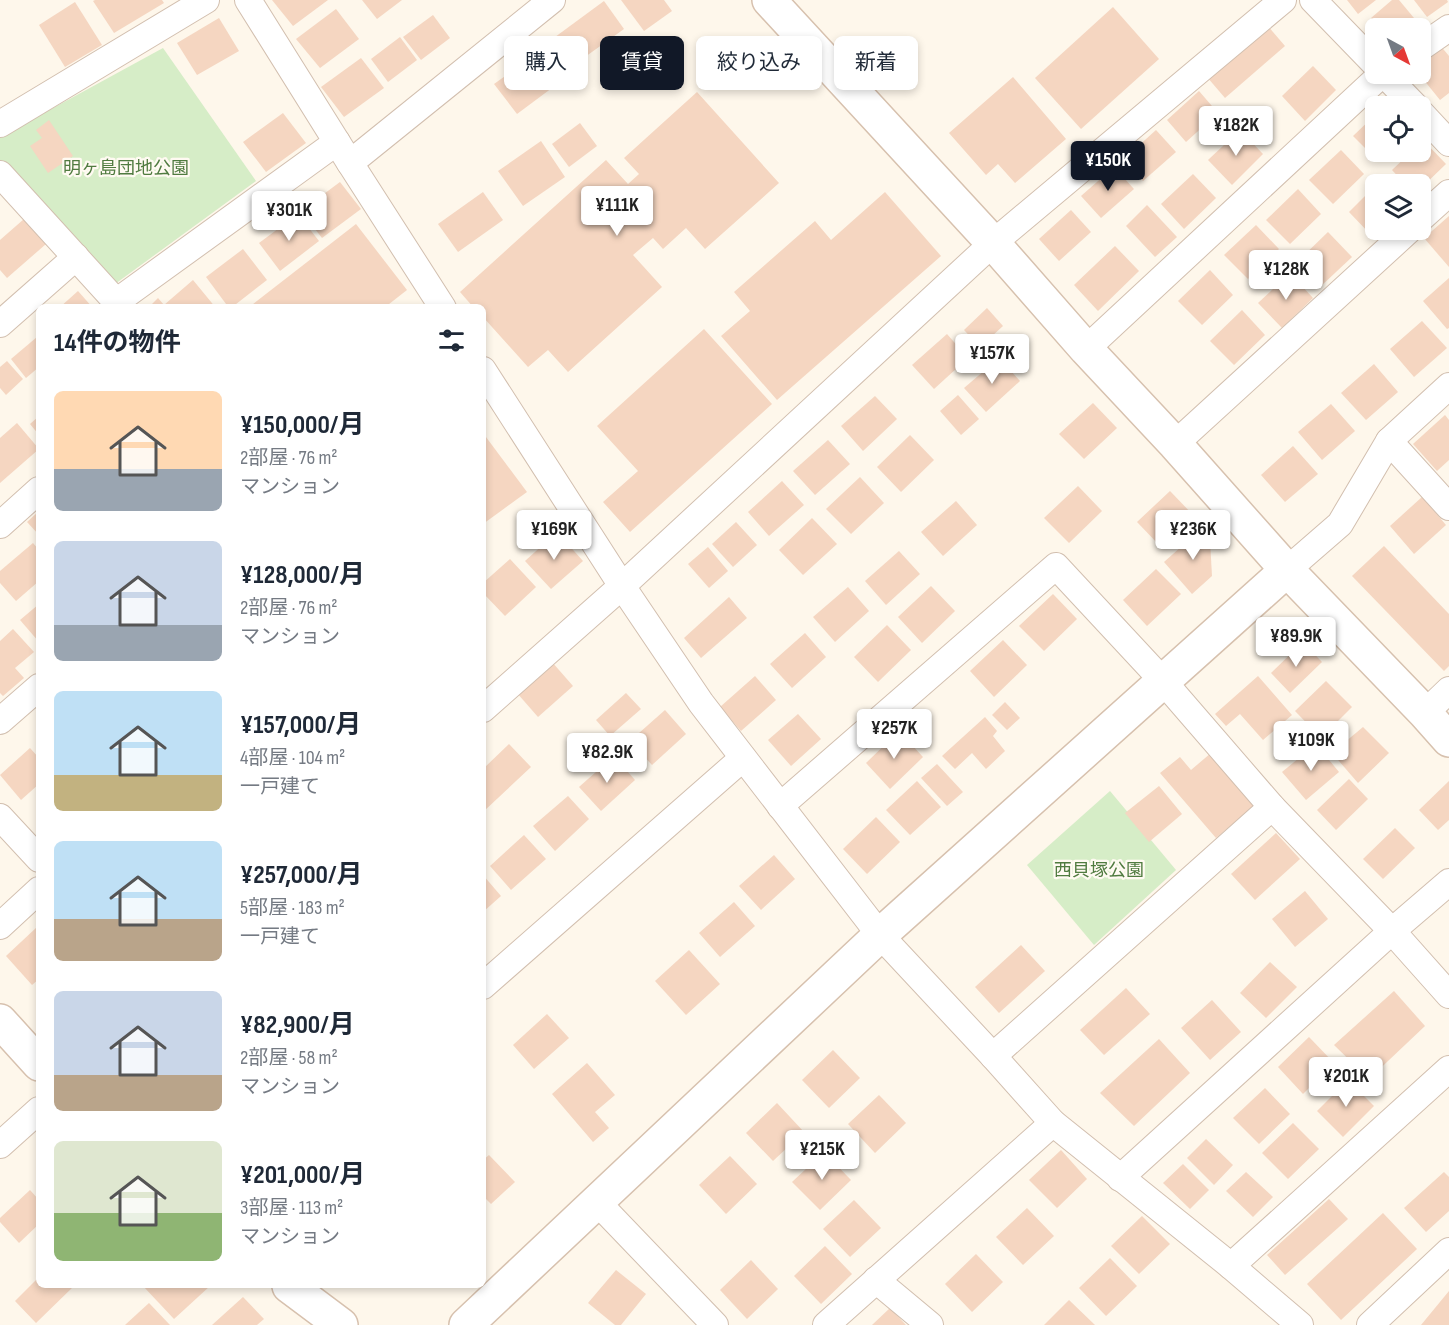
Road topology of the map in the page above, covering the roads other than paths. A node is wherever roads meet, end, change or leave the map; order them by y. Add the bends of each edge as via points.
1 (206, 0) edge
2 (248, 0) edge
3 (552, 0) edge
4 (769, 0) edge
5 (1283, 0) edge
6 (1313, 0) edge
7 (1449, 28) edge
8 (1431, 40) edge
9 (1365, 54) edge
10 (1372, 84) edge
11 (1393, 84) edge
12 (1405, 96) edge
13 (0, 124) edge
14 (1431, 124) edge
15 (1449, 143) edge
16 (344, 153) junction
17 (0, 174) edge
18 (1449, 194) edge
19 (1431, 210) edge
20 (1398, 240) edge
21 (993, 243) junction
22 (76, 257) junction
23 (118, 304) edge
24 (120, 304) edge
25 (440, 304) edge
26 (0, 324) edge
27 (1086, 349) junction
28 (486, 375) edge
29 (1449, 386) edge
30 (1389, 441) junction
31 (1175, 444) junction
32 (36, 493) edge
33 (1449, 507) edge
34 (0, 525) edge
35 (1287, 570) junction
36 (622, 586) junction
37 (1163, 681) junction
38 (36, 690) edge
39 (1449, 690) edge
40 (486, 706) edge
41 (1425, 713) junction
42 (0, 721) edge
43 (1449, 740) edge
44 (743, 758) junction
45 (780, 806) junction
46 (1272, 807) junction
47 (0, 817) edge
48 (36, 856) edge
49 (1449, 882) edge
50 (36, 893) edge
51 (0, 926) edge
52 (1392, 931) junction
53 (880, 935) junction
54 (486, 983) edge
55 (1449, 995) edge
56 (0, 1021) edge
57 (993, 1056) junction
58 (36, 1061) edge
59 (1449, 1069) edge
60 (36, 1113) edge
61 (1053, 1123) junction
62 (0, 1145) edge
63 (1120, 1178) junction
64 (597, 1202) junction
65 (1449, 1251) edge
66 (1231, 1266) junction
67 (876, 1280) junction
68 (292, 1288) edge
69 (341, 1325) edge
70 (466, 1325) edge
71 (715, 1325) edge
72 (826, 1325) edge
73 (930, 1325) edge
74 (1300, 1325) edge
75 (1370, 1325) edge

1 - 13 street
2 - 16 street
3 - 16 street
4 - 21 street
5 - 21 street
6 - 9 street
7 - 8 street
10 - 27 street
11 - 12 street
14 - 15 street
16 - 24 street
16 - 25 street
17 - 22 street
18 - 19 street
20 - 31 street
21 - 27 street
21 - 36 street
22 - 23 street
22 - 26 street
27 - 31 street
28 - 36 street
29 - 30 street
30 - 33 street
30 - 35 street via 1340,524
31 - 35 street
32 - 34 street
35 - 37 street
35 - 41 street
36 - 40 street
36 - 44 street
37 - 45 street via 1056,566
37 - 46 street
37 - 53 street
38 - 42 street
39 - 41 street
41 - 43 street
44 - 45 street
44 - 54 street
45 - 53 street
46 - 52 street
46 - 57 street
47 - 48 street
49 - 52 street
50 - 51 street
52 - 55 street
52 - 63 street
53 - 57 street
53 - 64 street
56 - 58 street
57 - 61 street
59 - 66 street
60 - 62 street
61 - 63 street
61 - 67 street
63 - 66 street
64 - 70 street
64 - 71 street
65 - 75 street
66 - 74 street
67 - 72 street
67 - 73 street
68 - 69 street

